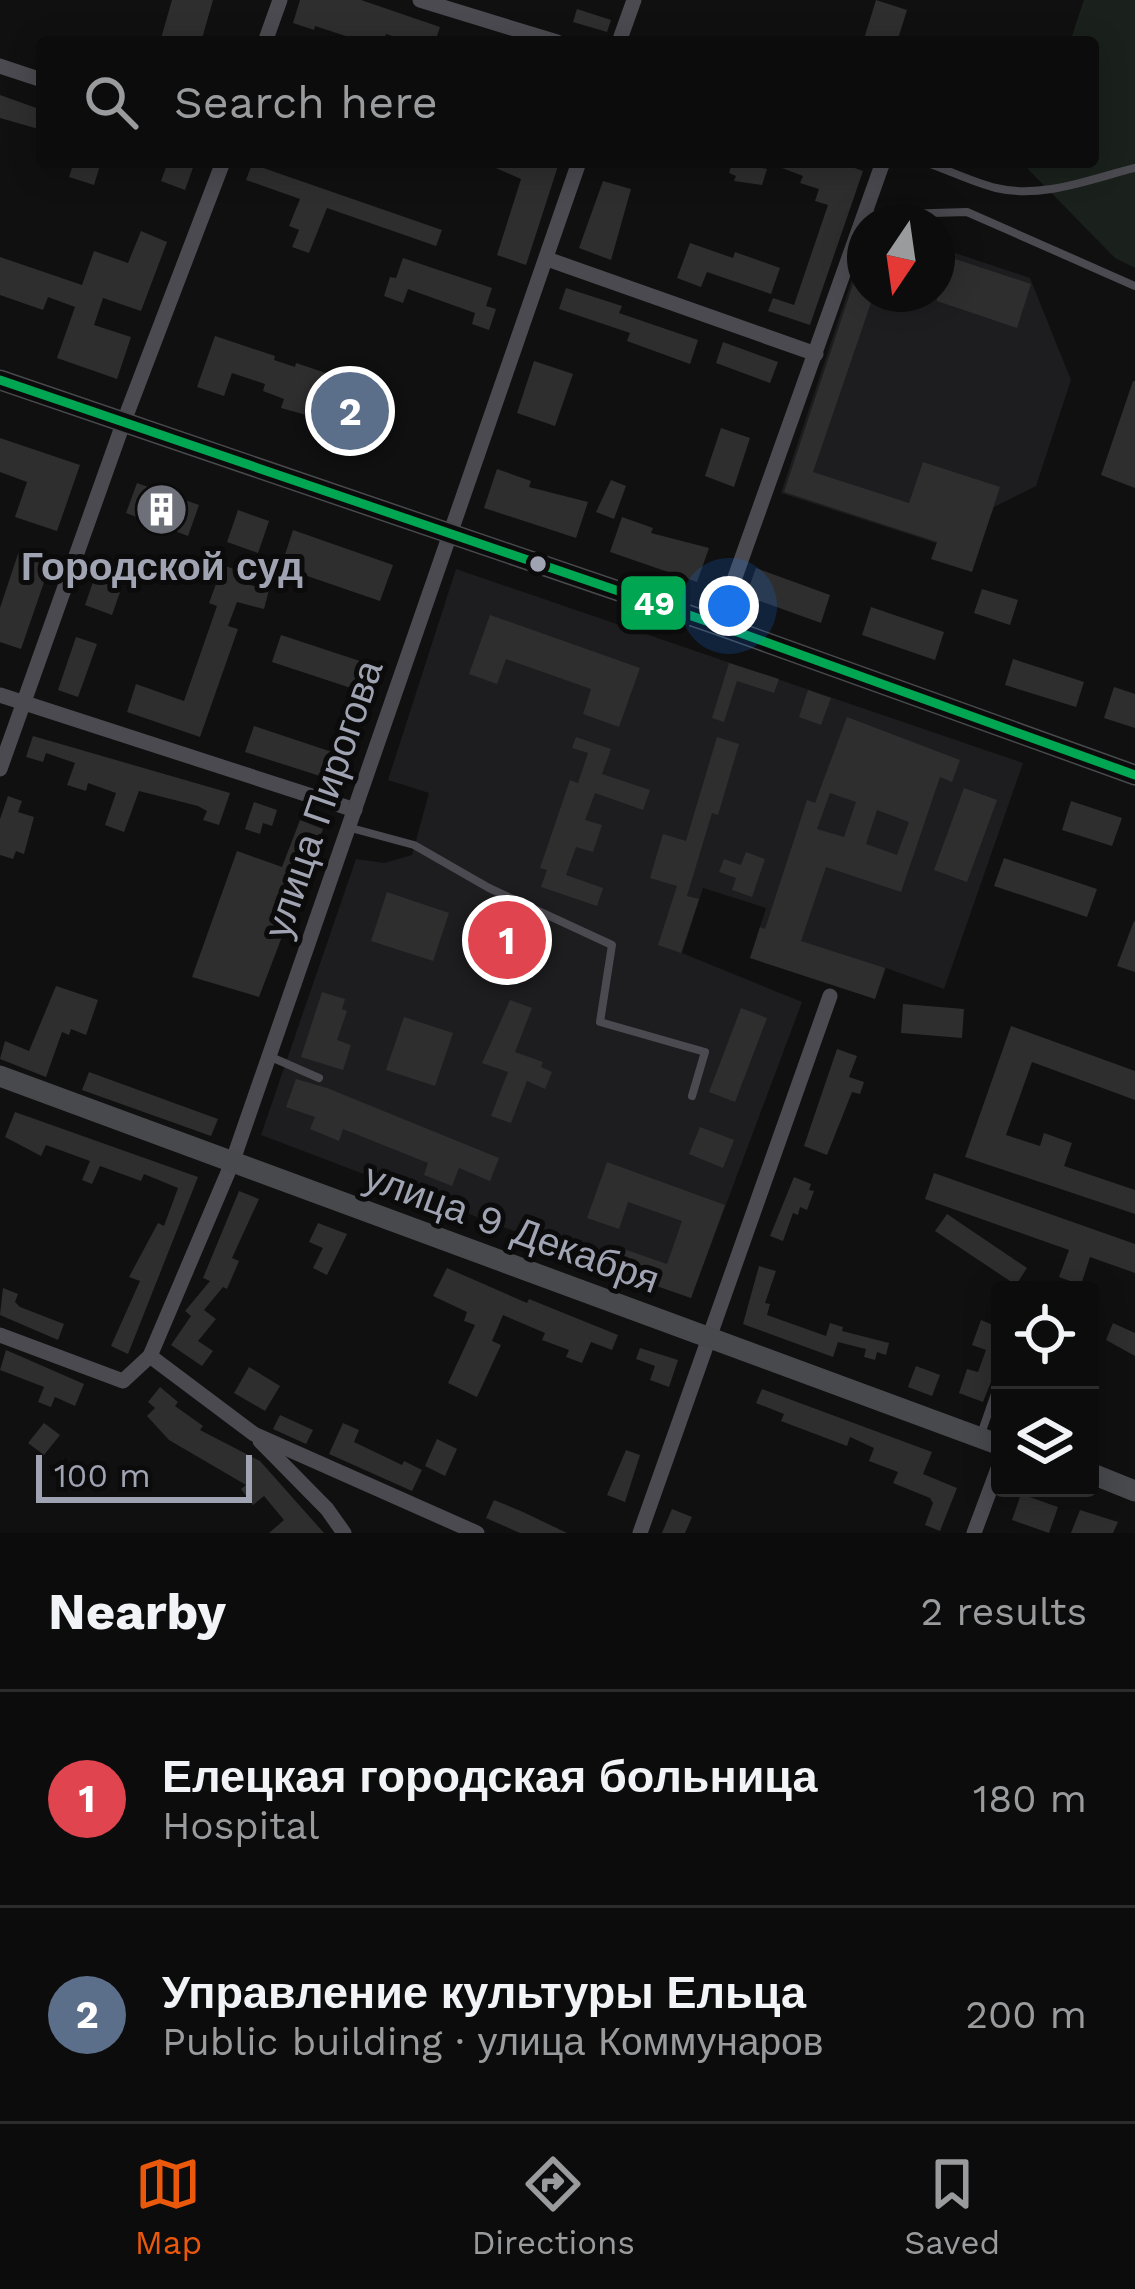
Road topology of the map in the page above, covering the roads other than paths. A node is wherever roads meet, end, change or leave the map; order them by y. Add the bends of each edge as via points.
1 (280, 0) edge
2 (420, 0) edge
3 (634, 0) edge
4 (267, 36) edge
5 (537, 36) edge
6 (621, 36) edge
7 (0, 66) edge
8 (36, 78) edge
9 (221, 168) edge
10 (576, 168) edge
11 (881, 168) edge
12 (942, 168) edge
13 (1135, 168) edge
14 (868, 204) edge
15 (955, 212) edge
16 (547, 259) junction
17 (847, 264) edge
18 (1135, 286) edge
19 (816, 354) junction
20 (0, 380) edge
21 (124, 421) junction
22 (450, 533) junction
23 (718, 625) junction
24 (0, 695) edge
25 (24, 704) junction
26 (0, 769) edge
27 (1135, 775) edge
28 (356, 810) junction
29 (349, 828) junction
30 (830, 996) dead end
31 (269, 1056) junction
32 (0, 1076) edge
33 (319, 1078) dead end
34 (692, 1096) dead end
35 (232, 1163) junction
36 (0, 1336) edge
37 (710, 1340) junction
38 (150, 1357) junction
39 (998, 1389) edge
40 (254, 1434) junction
41 (990, 1441) edge
42 (1099, 1477) edge
43 (991, 1487) edge
44 (1135, 1491) edge
45 (344, 1533) edge
46 (477, 1533) edge
47 (640, 1533) edge
48 (974, 1533) edge

1 - 4 street
2 - 5 street
3 - 6 street
7 - 8 street
9 - 21 street
10 - 16 street, улица Пирогова
11 - 14 street
12 - 13 lane via 1027,191
15 - 18 lane
16 - 19 street
16 - 22 street, улица Пирогова
17 - 19 street
19 - 23 street
20 - 21 main road
21 - 22 main road
21 - 25 street
22 - 23 main road
22 - 28 street, улица Пирогова
23 - 27 main road
24 - 25 street
25 - 26 street
25 - 28 street
28 - 29 street, улица Пирогова
29 - 31 street, улица Пирогова
29 - 34 lane via 414,845 612,945 600,1022 705,1052
30 - 37 street
31 - 33 lane
31 - 35 street, улица Пирогова
32 - 35 main road, улица 9 Декабря
35 - 37 main road, улица 9 Декабря
35 - 38 street, улица Пирогова
36 - 38 street via 123,1381
37 - 41 main road, улица 9 Декабря
37 - 47 street
38 - 40 street
39 - 41 lane
40 - 45 street
40 - 46 street
42 - 44 main road
43 - 48 street

